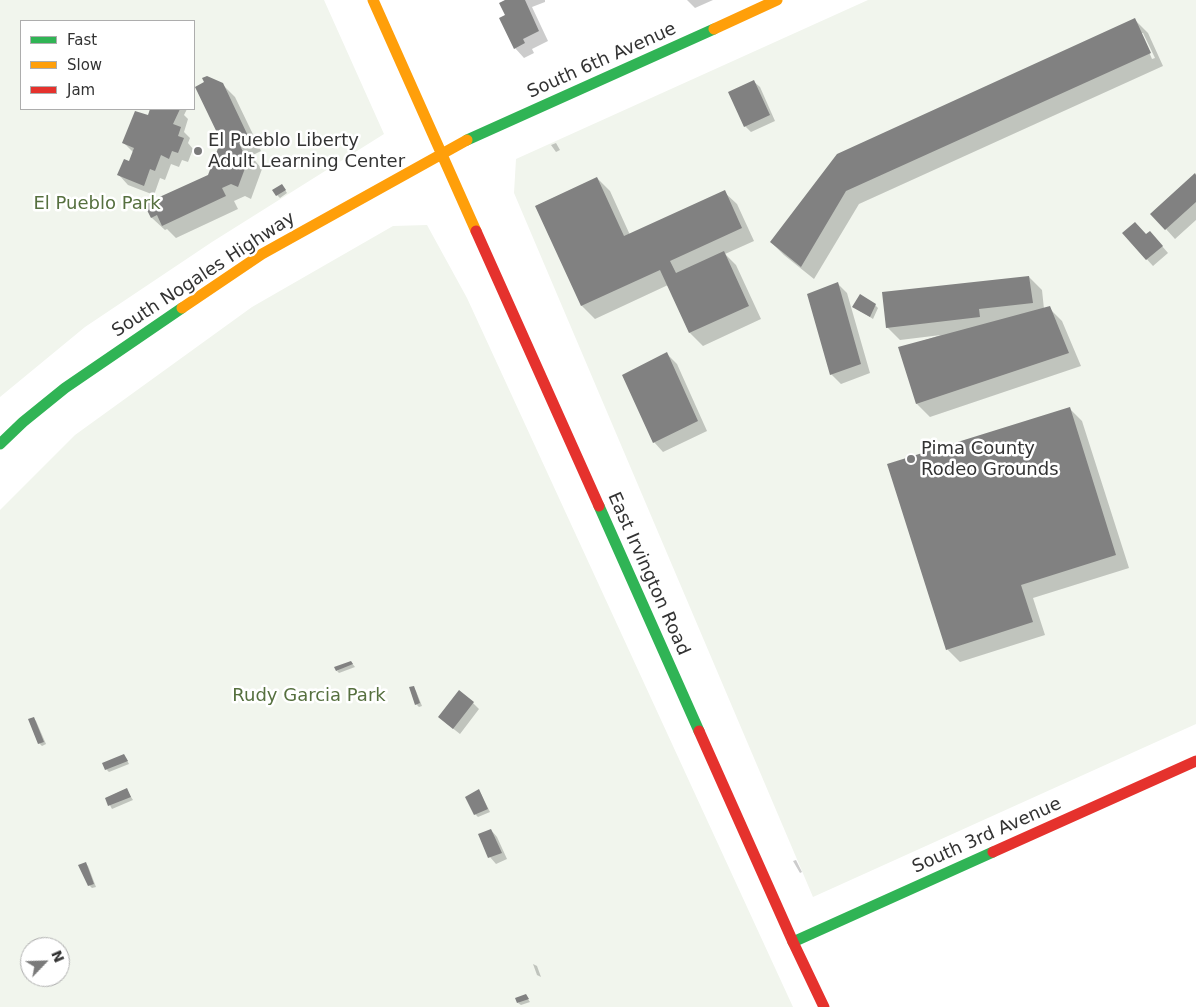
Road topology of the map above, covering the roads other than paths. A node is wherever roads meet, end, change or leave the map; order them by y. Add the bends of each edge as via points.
1 (373, 0) edge
2 (777, 0) edge
3 (441, 154) junction
4 (0, 444) edge
5 (1196, 761) edge
6 (793, 942) junction
7 (824, 1007) edge

1 - 3 main road, East Irvington Road
2 - 3 main road, South 6th Avenue
3 - 4 main road, South Nogales Highway via 262,254 64,388
3 - 6 main road, East Irvington Road
5 - 6 main road, South 3rd Avenue
6 - 7 main road, East Irvington Road

